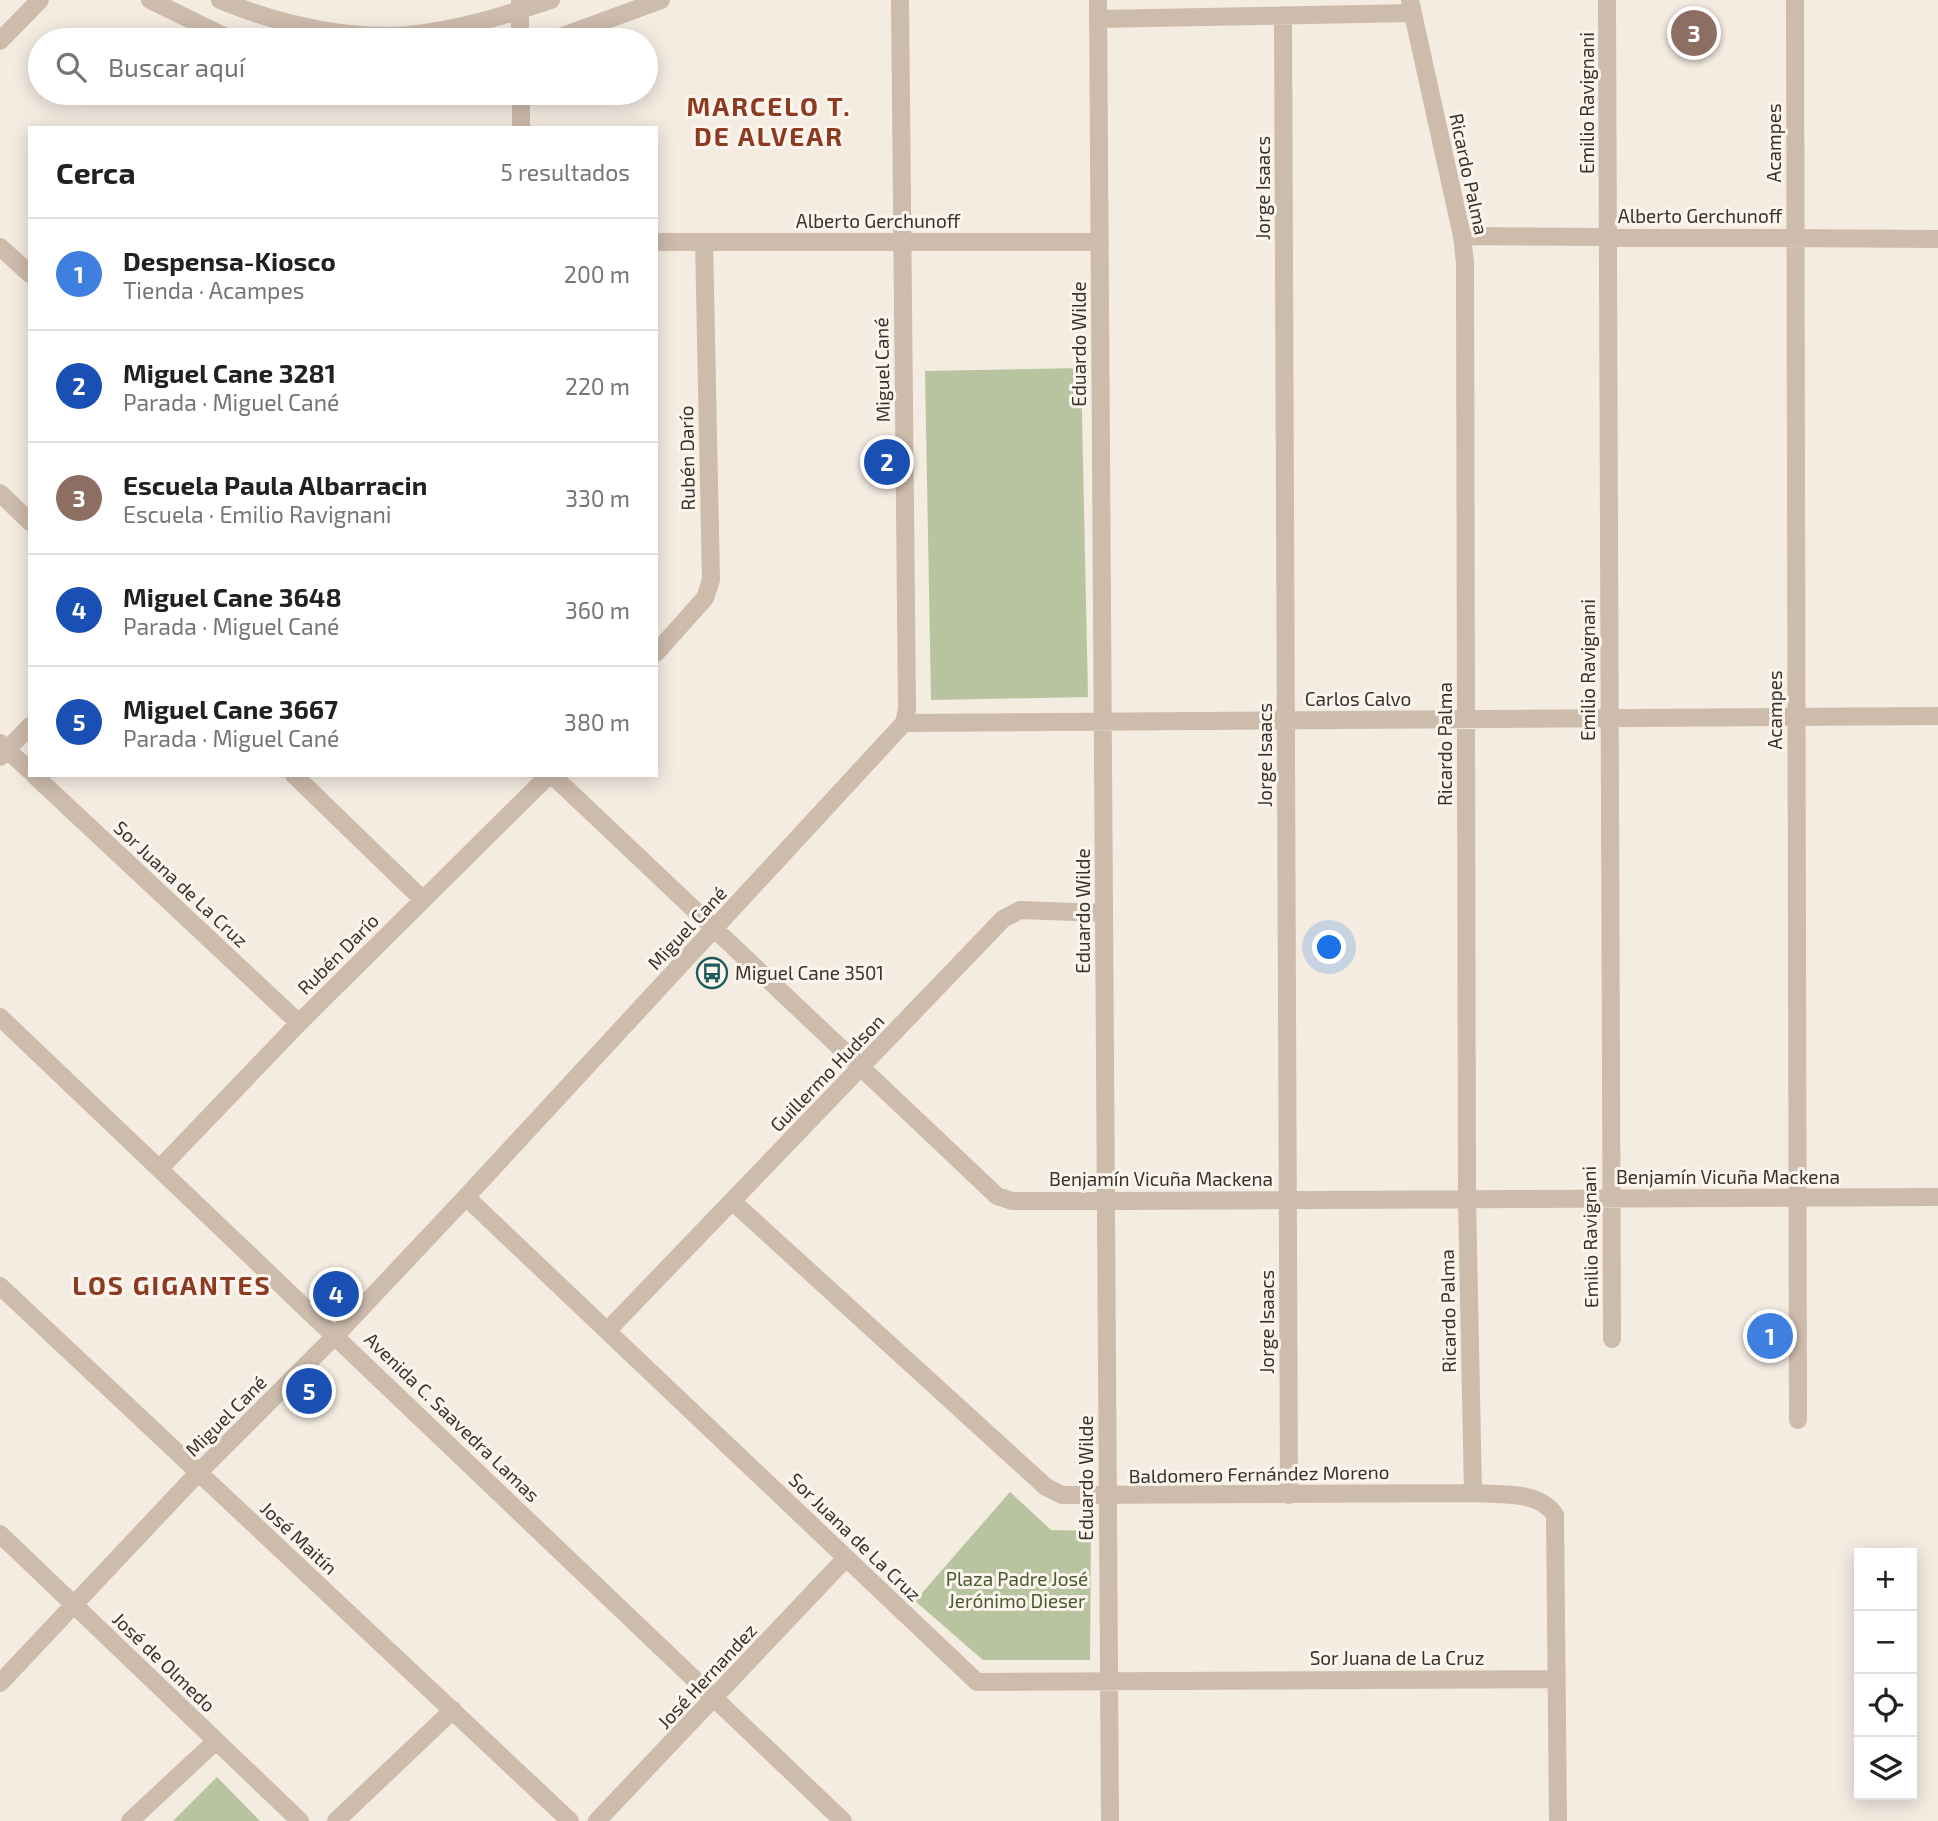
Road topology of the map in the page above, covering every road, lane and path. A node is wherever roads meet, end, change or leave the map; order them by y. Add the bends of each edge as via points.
1 (40, 0) edge
2 (150, 0) edge
3 (220, 0) edge
4 (551, 0) edge
5 (661, 0) edge
6 (900, 0) edge
7 (1098, 0) edge
8 (1607, 0) edge
9 (1795, 0) edge
10 (520, 5) edge
11 (1411, 6) edge
12 (1283, 15) junction
13 (1098, 19) junction
14 (207, 28) edge
15 (320, 28) edge
16 (446, 28) edge
17 (520, 28) edge
18 (585, 28) edge
19 (0, 41) edge
20 (521, 105) edge
21 (521, 126) edge
22 (1462, 236) junction
23 (1608, 237) junction
24 (1795, 238) junction
25 (1938, 239) edge
26 (901, 241) junction
27 (658, 242) edge
28 (704, 242) junction
29 (1100, 242) junction
30 (0, 247) edge
31 (27, 269) edge
32 (0, 493) edge
33 (28, 520) edge
34 (658, 651) edge
35 (1938, 716) edge
36 (1796, 718) junction
37 (1609, 719) junction
38 (1103, 720) junction
39 (1466, 720) junction
40 (1286, 721) junction
41 (904, 723) junction
42 (28, 728) edge
43 (2, 750) edge
44 (28, 770) edge
45 (36, 777) edge
46 (296, 777) edge
47 (548, 777) edge
48 (552, 777) edge
49 (422, 899) junction
50 (1103, 913) junction
51 (713, 930) junction
52 (299, 1023) junction
53 (4, 1027) edge
54 (860, 1069) junction
55 (161, 1167) junction
56 (466, 1197) junction
57 (1938, 1197) edge
58 (1467, 1198) junction
59 (1610, 1198) junction
60 (1798, 1198) junction
61 (1287, 1199) junction
62 (733, 1201) junction
63 (1107, 1201) junction
64 (0, 1286) edge
65 (608, 1330) junction
66 (336, 1335) junction
67 (1612, 1339) dead end
68 (1798, 1420) dead end
69 (198, 1473) junction
70 (1473, 1493) junction
71 (1289, 1495) junction
72 (1107, 1496) junction
73 (0, 1534) edge
74 (846, 1558) junction
75 (74, 1605) junction
76 (1556, 1679) junction
77 (1108, 1681) junction
78 (0, 1683) edge
79 (716, 1698) junction
80 (453, 1710) junction
81 (216, 1741) junction
82 (130, 1821) edge
83 (300, 1821) edge
84 (336, 1821) edge
85 (570, 1821) edge
86 (597, 1821) edge
87 (843, 1821) edge
88 (1110, 1821) edge
89 (1558, 1821) edge

1 - 19 street
2 - 14 street
3 - 15 street
4 - 10 street
5 - 18 street
6 - 26 street, Miguel Cané
7 - 13 street, Eduardo Wilde
8 - 23 street, Emilio Ravignani
9 - 24 street, Acampes
10 - 16 street
10 - 17 street
11 - 12 street
11 - 22 street, Ricardo Palma
12 - 13 street
12 - 40 street, Jorge Isaacs
13 - 29 street, Eduardo Wilde
20 - 21 street
22 - 23 street, Alberto Gerchunoff
22 - 39 street, Ricardo Palma
23 - 24 street, Alberto Gerchunoff
23 - 37 street, Emilio Ravignani
24 - 25 street, Alberto Gerchunoff
24 - 36 street, Acampes
26 - 28 street, Alberto Gerchunoff
26 - 29 street, Alberto Gerchunoff
26 - 41 street, Miguel Cané
27 - 28 street, Alberto Gerchunoff
28 - 34 street, Rubén Darío via 711,580 705,598
29 - 38 street, Eduardo Wilde
30 - 31 street
32 - 33 street
35 - 36 street, Carlos Calvo
36 - 37 street, Carlos Calvo
36 - 60 street, Acampes
37 - 39 street, Carlos Calvo
37 - 59 street, Emilio Ravignani
38 - 40 street, Carlos Calvo
38 - 41 street, Carlos Calvo
38 - 50 street, Eduardo Wilde
39 - 40 street, Carlos Calvo
39 - 58 street, Ricardo Palma
40 - 61 street, Jorge Isaacs
41 - 51 street, Miguel Cané
42 - 43 street
43 - 44 street
45 - 52 street, Sor Juana de La Cruz
46 - 49 street
47 - 49 street, Rubén Darío
48 - 51 street, Benjamín Vicuña Mackena
49 - 52 street, Rubén Darío
50 - 54 street, Guillermo Hudson via 1011,913
50 - 63 street, Eduardo Wilde
51 - 54 street, Benjamín Vicuña Mackena
51 - 56 street, Miguel Cané
52 - 55 street, Rubén Darío
53 - 55 street, Avenida C. Saavedra Lamas
54 - 62 street, Guillermo Hudson
54 - 63 street, Benjamín Vicuña Mackena via 996,1196 1013,1201
55 - 66 street, Avenida C. Saavedra Lamas
56 - 65 street, Sor Juana de La Cruz
56 - 66 street, Miguel Cané
57 - 60 street, Benjamín Vicuña Mackena
58 - 59 street, Benjamín Vicuña Mackena
58 - 61 street, Benjamín Vicuña Mackena
58 - 70 street, Ricardo Palma
59 - 60 street, Benjamín Vicuña Mackena
59 - 67 street, Emilio Ravignani
60 - 68 street, Acampes
61 - 63 street, Benjamín Vicuña Mackena
61 - 71 street, Jorge Isaacs
62 - 65 street, Guillermo Hudson
62 - 72 street, Baldomero Fernández Moreno via 1046,1487 1062,1495
63 - 72 street, Eduardo Wilde
64 - 69 street, José Maitín
65 - 74 street, Sor Juana de La Cruz
66 - 69 street, Miguel Cané
66 - 79 street, Avenida C. Saavedra Lamas
69 - 75 street, Miguel Cané
69 - 80 street, José Maitín
70 - 71 street, Baldomero Fernández Moreno
70 - 76 street, Baldomero Fernández Moreno via 1534,1498 1548,1504 1555,1515
71 - 72 street, Baldomero Fernández Moreno
72 - 77 street, Eduardo Wilde
73 - 75 street, José de Olmedo
74 - 77 street, Sor Juana de La Cruz via 977,1682
74 - 79 street, José Hernandez
75 - 78 street, Miguel Cané
75 - 81 street, José de Olmedo
76 - 77 street, Sor Juana de La Cruz
76 - 89 street
77 - 88 street, Eduardo Wilde
79 - 86 street, José Hernandez
79 - 87 street, Avenida C. Saavedra Lamas
80 - 84 street
80 - 85 street, José Maitín
81 - 82 street
81 - 83 street, José de Olmedo

